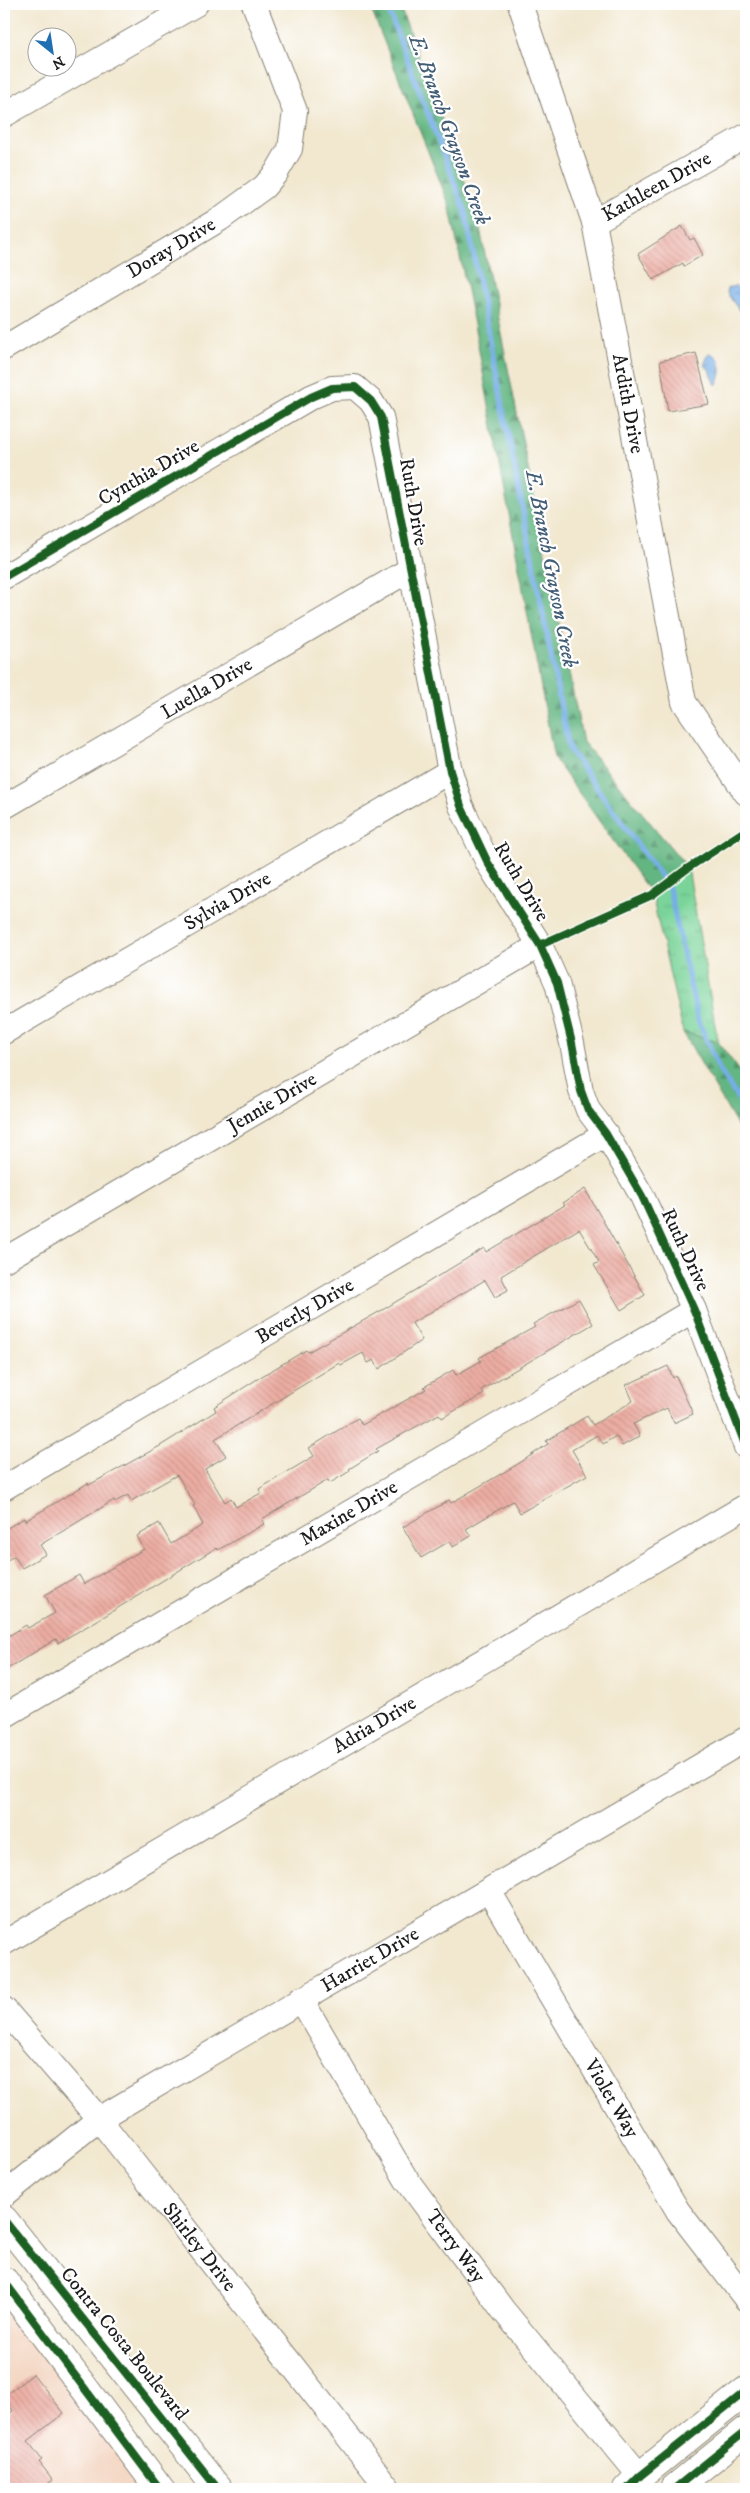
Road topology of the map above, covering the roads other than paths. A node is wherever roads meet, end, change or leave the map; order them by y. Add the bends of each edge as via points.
1 (196, 4) edge
2 (254, 4) edge
3 (520, 4) edge
4 (4, 115) edge
5 (746, 136) edge
6 (594, 222) junction
7 (4, 348) edge
8 (311, 396) joint
9 (409, 570) junction
10 (4, 577) edge
11 (450, 770) junction
12 (746, 793) edge
13 (4, 807) edge
14 (540, 945) junction
15 (4, 1032) edge
16 (606, 1134) junction
17 (4, 1260) edge
18 (694, 1310) junction
19 (746, 1447) edge
20 (4, 1488) edge
21 (746, 1506) edge
22 (4, 1716) edge
23 (746, 1739) edge
24 (489, 1890) junction
25 (4, 1943) edge
26 (301, 1999) junction
27 (4, 2009) edge
28 (99, 2119) junction
29 (4, 2195) edge
30 (4, 2220) edge
31 (4, 2281) edge
32 (746, 2299) edge
33 (746, 2391) edge
34 (746, 2431) edge
35 (633, 2483) edge
36 (160, 2489) edge
37 (218, 2489) edge
38 (390, 2489) edge
39 (674, 2489) edge

1 - 4 street
2 - 7 street, Doray Drive via 295,111 290,149 276,173 264,187 220,219
3 - 6 street, Ardith Drive
5 - 6 street, Kathleen Drive
6 - 12 street, Ardith Drive via 684,702
8 - 9 street, Ruth Drive via 332,388 356,387 371,401 381,418
8 - 10 street, Cynthia Drive
9 - 11 street, Ruth Drive
9 - 13 street, Luella Drive
11 - 14 street, Ruth Drive via 461,806 488,863
11 - 15 street, Sylvia Drive
14 - 16 street, Ruth Drive via 557,982 581,1091 588,1110
14 - 17 street, Jennie Drive
16 - 18 street, Ruth Drive via 642,1196
16 - 20 street, Beverly Drive
18 - 19 street, Ruth Drive
18 - 22 street, Maxine Drive
21 - 25 street, Adria Drive
23 - 24 street, Harriet Drive
24 - 26 street, Harriet Drive
24 - 32 street, Violet Way via 678,2211
26 - 28 street, Harriet Drive
26 - 35 street, Terry Way via 406,2179
27 - 28 street, Shirley Drive
28 - 29 street, Harriet Drive
28 - 38 street, Shirley Drive
30 - 37 main road, Contra Costa Boulevard
31 - 36 main road
33 - 35 main road
34 - 39 main road

